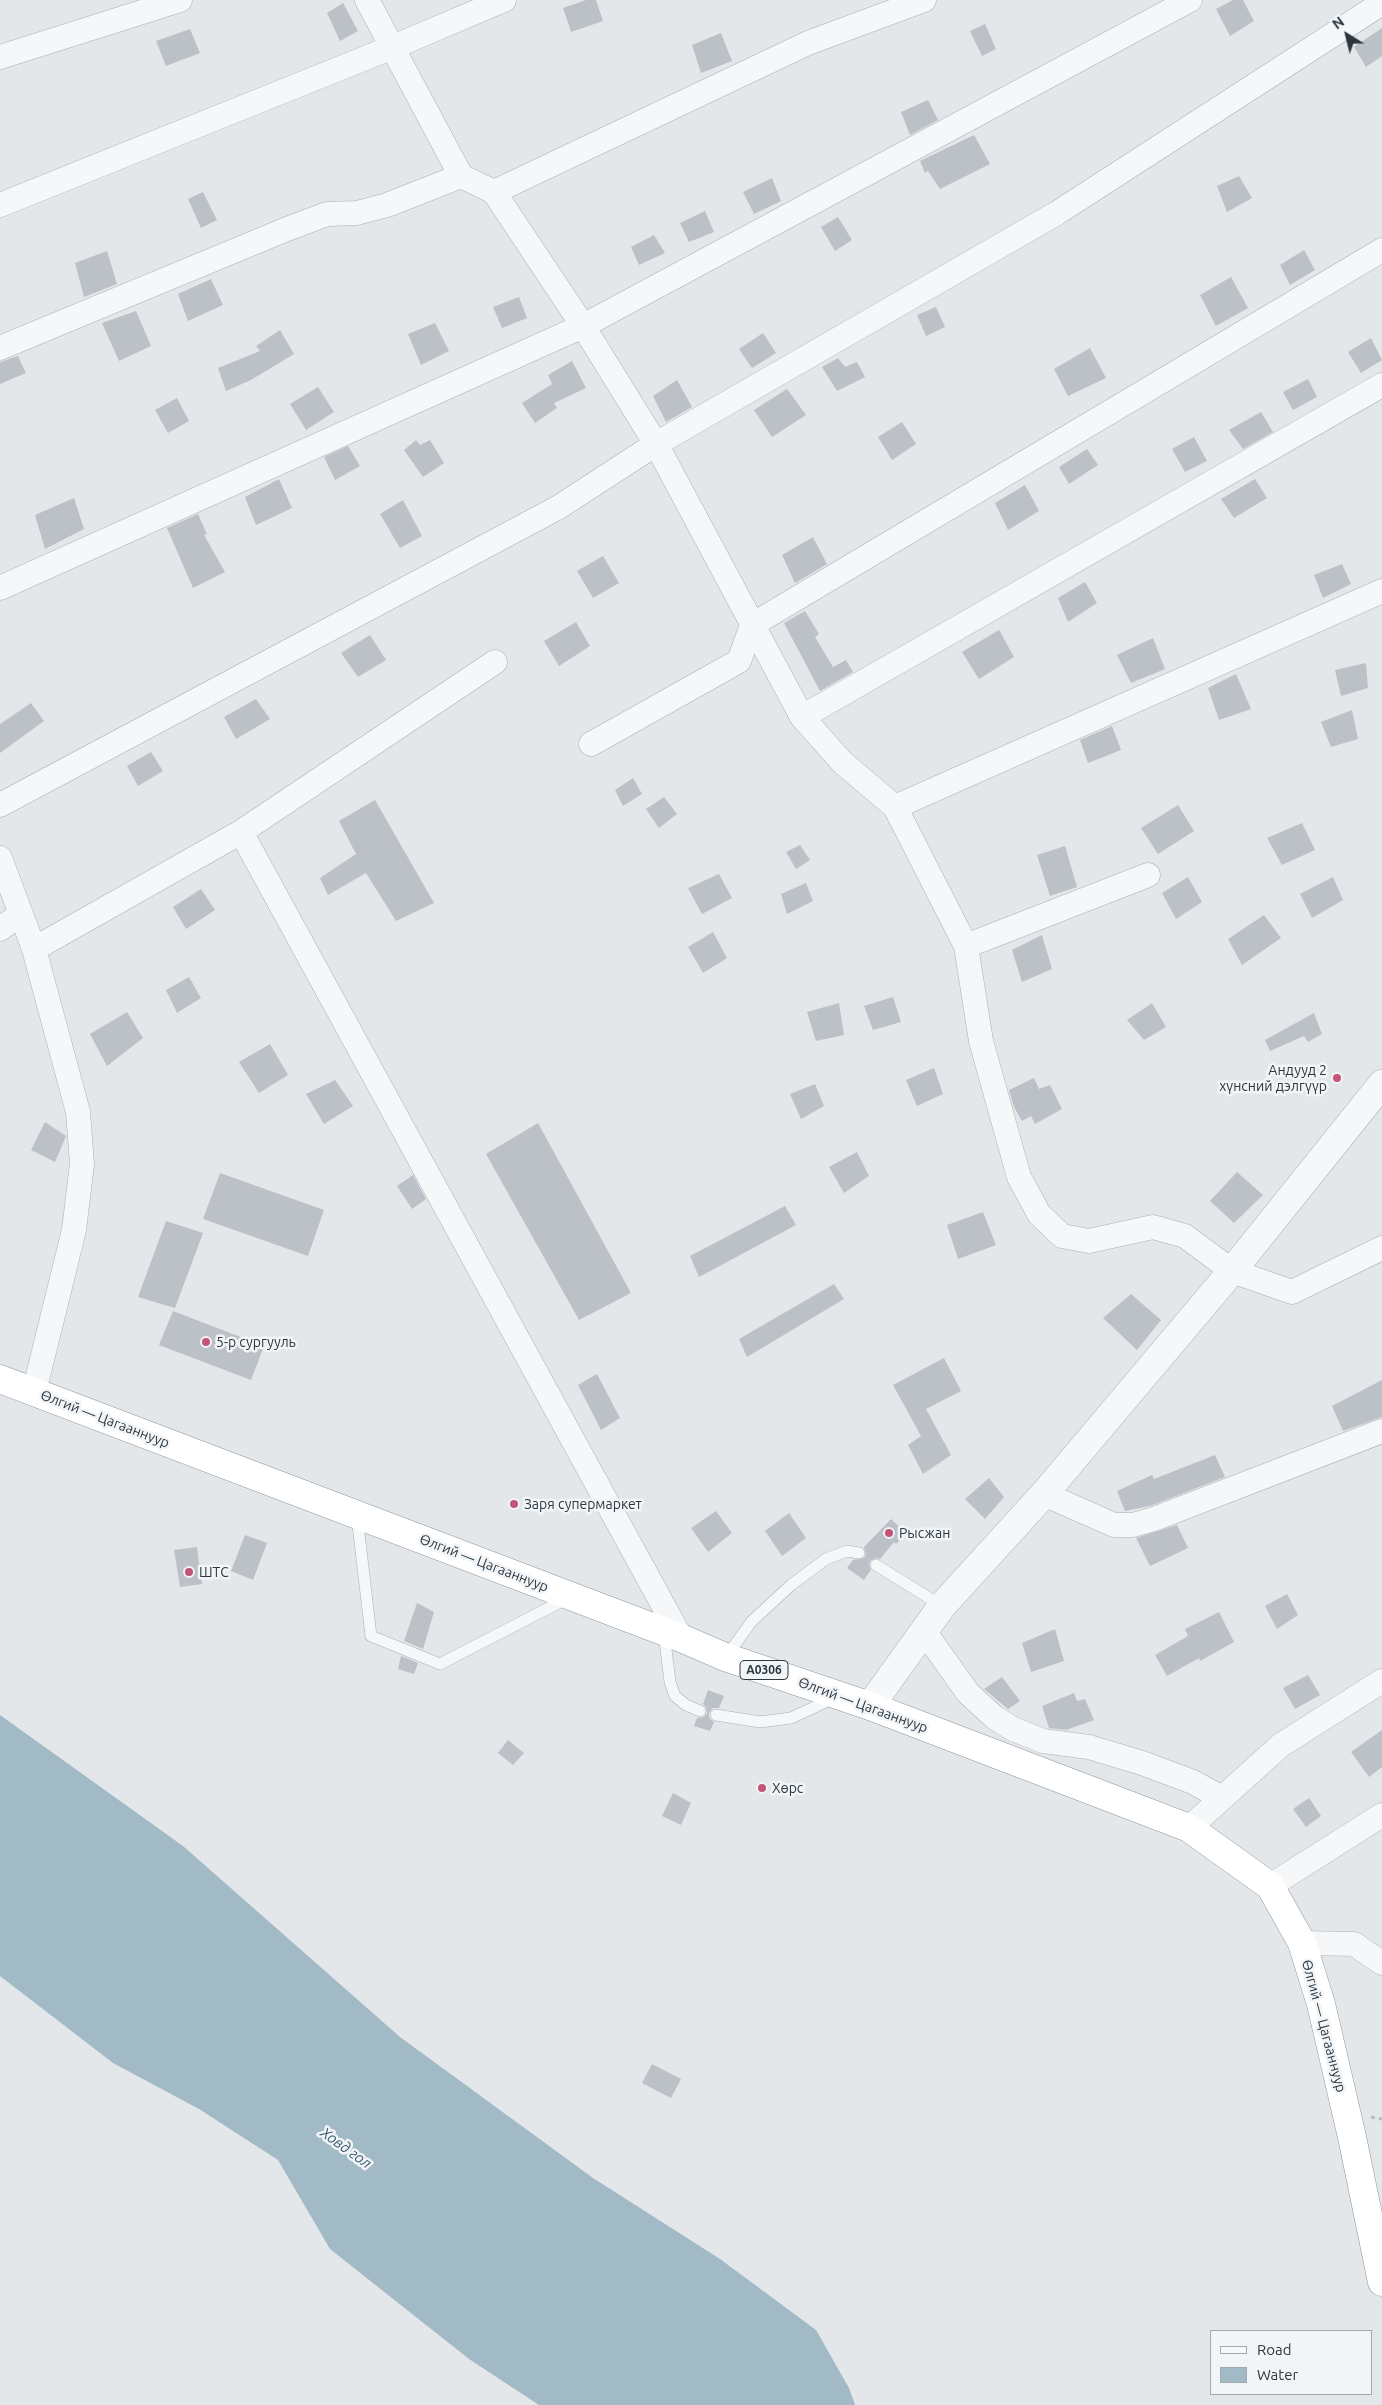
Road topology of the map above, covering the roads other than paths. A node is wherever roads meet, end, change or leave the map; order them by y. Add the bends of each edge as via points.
1 (180, 0) edge
2 (367, 0) edge
3 (504, 0) edge
4 (924, 0) edge
5 (1190, 0) edge
6 (1382, 3) edge
7 (393, 48) junction
8 (0, 57) edge
9 (462, 176) junction
10 (494, 192) junction
11 (0, 206) edge
12 (1382, 250) edge
13 (582, 326) junction
14 (0, 348) edge
15 (1382, 385) edge
16 (656, 444) junction
17 (0, 588) edge
18 (1382, 591) edge
19 (752, 625) junction
20 (495, 662) dead end
21 (802, 717) junction
22 (591, 744) dead end
23 (0, 805) edge
24 (895, 807) junction
25 (241, 832) junction
26 (0, 858) edge
27 (1148, 875) dead end
28 (21, 914) junction
29 (0, 929) edge
30 (966, 946) junction
31 (34, 950) junction
32 (1382, 1084) edge
33 (1382, 1248) edge
34 (1232, 1271) junction
35 (0, 1379) edge
36 (34, 1392) junction
37 (1382, 1431) edge
38 (1044, 1494) junction
39 (357, 1514) junction
40 (859, 1553) dead end
41 (876, 1564) dead end
42 (572, 1596) junction
43 (942, 1606) junction
44 (924, 1631) junction
45 (672, 1634) junction
46 (725, 1657) junction
47 (1382, 1681) edge
48 (838, 1696) junction
49 (870, 1706) junction
50 (700, 1711) dead end
51 (716, 1715) dead end
52 (1222, 1798) junction
53 (1382, 1815) edge
54 (1189, 1828) junction
55 (1270, 1886) junction
56 (1302, 1942) junction
57 (1382, 1963) edge
58 (1382, 2282) edge

1 - 8 street
2 - 7 street
3 - 7 street
4 - 10 street via 808,43
5 - 13 street
6 - 16 street via 1056,213
7 - 9 street
7 - 11 street
9 - 10 street
9 - 14 street via 387,205 357,213 327,214
10 - 13 street
12 - 19 street
13 - 16 street
13 - 17 street
15 - 21 street
16 - 19 street
16 - 23 street via 559,506
18 - 24 street
19 - 21 street
19 - 22 street via 739,661
20 - 25 street
21 - 24 street via 843,763
24 - 30 street
25 - 31 street
25 - 45 street
26 - 28 street
27 - 30 street
28 - 29 street
28 - 31 street
30 - 34 street via 981,1041 1019,1177 1038,1214 1062,1236 1089,1241 1153,1227 1185,1236
31 - 36 street via 78,1112 82,1164 74,1230
32 - 34 street
33 - 34 street via 1292,1292
34 - 38 street
35 - 36 highway, Өлгий — Цагааннуур / A0306
36 - 39 highway, Өлгий — Цагааннуур / A0306
37 - 38 street via 1133,1525 1114,1525
38 - 43 street
39 - 42 highway, Өлгий — Цагааннуур / A0306
39 - 42 lane via 370,1636 440,1664
40 - 46 lane via 847,1551 826,1559 791,1585 752,1621
41 - 43 lane
42 - 45 highway, Өлгий — Цагааннуур / A0306
43 - 44 street
44 - 49 street
44 - 52 street via 968,1693 1013,1729 1044,1741 1089,1747 1142,1763 1193,1782
45 - 46 highway, Өлгий — Цагааннуур / A0306
45 - 50 lane via 670,1682 675,1696 686,1706
46 - 48 highway, Өлгий — Цагааннуур / A0306
47 - 52 street via 1280,1745
48 - 49 highway, Өлгий — Цагааннуур / A0306
48 - 51 lane via 791,1718 760,1722
49 - 54 highway, Өлгий — Цагааннуур / A0306
52 - 54 street
53 - 55 street
54 - 55 highway, Өлгий — Цагааннуур / A0306
55 - 56 highway, Өлгий — Цагааннуур / A0306
56 - 57 street via 1354,1944
56 - 58 highway, Өлгий — Цагааннуур / A0306 via 1321,2004

